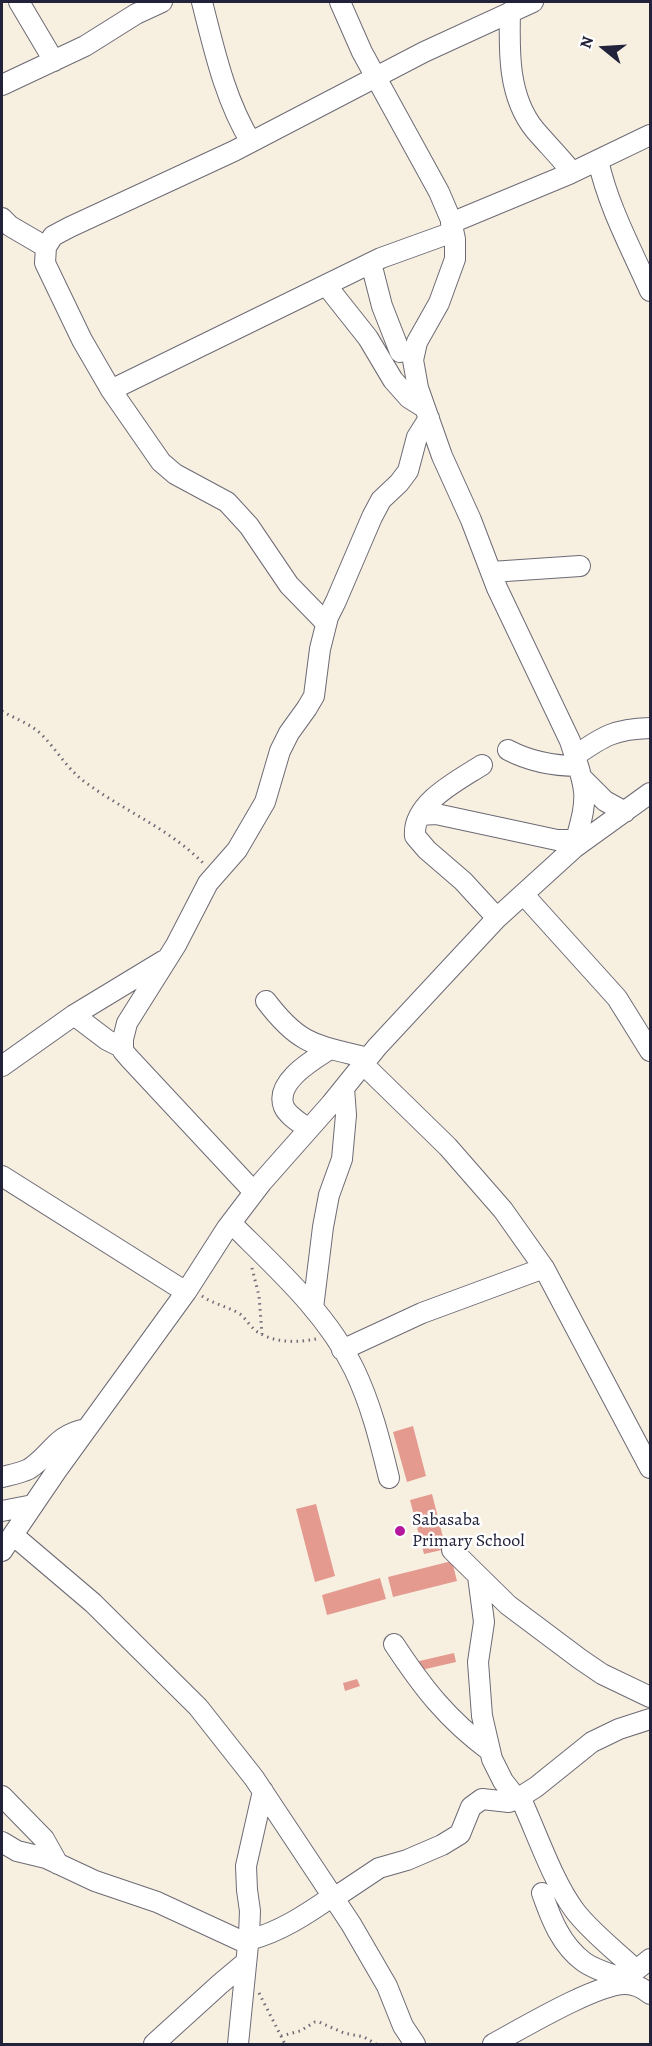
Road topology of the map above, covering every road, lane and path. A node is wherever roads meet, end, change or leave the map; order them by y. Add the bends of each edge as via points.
1 (19, 2) edge
2 (162, 2) edge
3 (202, 2) edge
4 (340, 2) edge
5 (524, 5) edge
6 (54, 61) junction
7 (376, 77) junction
8 (2, 85) edge
9 (651, 135) edge
10 (250, 142) junction
11 (598, 160) junction
12 (572, 172) junction
13 (2, 218) edge
14 (452, 227) junction
15 (46, 247) junction
16 (371, 263) junction
17 (326, 285) junction
18 (651, 291) edge
19 (409, 347) junction
20 (382, 360) junction
21 (111, 390) junction
22 (427, 413) junction
23 (580, 566) dead end
24 (490, 572) junction
25 (326, 622) junction
26 (2, 711) edge
27 (651, 728) edge
28 (508, 750) dead end
29 (482, 765) dead end
30 (578, 767) junction
31 (651, 793) edge
32 (625, 812) junction
33 (420, 815) junction
34 (575, 844) junction
35 (215, 876) junction
36 (524, 895) junction
37 (497, 918) junction
38 (166, 960) junction
39 (266, 1001) dead end
40 (74, 1015) junction
41 (123, 1048) junction
42 (330, 1049) junction
43 (651, 1051) edge
44 (366, 1061) junction
45 (2, 1066) edge
46 (344, 1088) junction
47 (308, 1129) junction
48 (2, 1176) edge
49 (254, 1192) junction
50 (231, 1222) junction
51 (255, 1247) junction
52 (544, 1268) junction
53 (189, 1287) junction
54 (313, 1308) junction
55 (262, 1334) junction
56 (337, 1342) junction
57 (86, 1429) junction
58 (651, 1468) edge
59 (2, 1478) edge
60 (389, 1478) dead end
61 (33, 1505) junction
62 (2, 1511) edge
63 (11, 1528) edge
64 (2, 1551) edge
65 (452, 1551) dead end
66 (478, 1576) junction
67 (394, 1644) dead end
68 (651, 1697) edge
69 (651, 1719) edge
70 (490, 1751) junction
71 (263, 1791) junction
72 (2, 1796) edge
73 (518, 1798) junction
74 (2, 1842) edge
75 (58, 1864) junction
76 (542, 1893) dead end
77 (333, 1897) junction
78 (247, 1954) junction
79 (632, 1973) edge
80 (651, 1994) edge
81 (281, 2036) junction
82 (154, 2044) edge
83 (238, 2044) edge
84 (285, 2044) edge
85 (376, 2044) edge
86 (415, 2044) edge
87 (493, 2044) edge

1 - 6 street
2 - 6 street
3 - 10 street via 230,98
4 - 7 street
5 - 7 street
5 - 12 street via 509,57 520,105 533,128
6 - 8 street
7 - 10 street
7 - 14 street via 439,192
9 - 11 street
10 - 15 street via 70,227 53,236
11 - 12 street
11 - 18 street via 618,219
12 - 14 street
13 - 15 street
14 - 16 street
14 - 19 street via 455,259 449,280 439,303
15 - 21 street via 45,263 52,280
16 - 17 street
16 - 19 street via 382,306
17 - 20 street
17 - 21 street
19 - 20 street
19 - 22 street
20 - 22 street via 408,398
21 - 25 street via 161,462 175,474 227,502 249,525 289,585
22 - 24 street
22 - 25 street via 408,471 381,500
23 - 24 street
24 - 30 street via 570,741
25 - 35 street via 314,696 280,751 265,802 237,850
26 - 35 path via 41,734 70,771 183,846
27 - 30 street via 615,731 597,740
28 - 30 street via 536,761
29 - 33 street via 441,792
30 - 32 street via 595,793
30 - 34 street via 584,794
31 - 32 street
32 - 34 street
33 - 34 street via 436,814
33 - 37 street via 414,830 420,843
34 - 36 street
35 - 38 street
36 - 37 street
36 - 43 street via 616,999
37 - 44 street
38 - 40 street
38 - 41 street via 127,1023
39 - 42 street via 298,1035
40 - 41 street via 107,1041
40 - 45 street
41 - 49 street
42 - 44 street
42 - 47 street via 290,1079 282,1096 289,1114
44 - 46 street
44 - 52 street via 503,1210
46 - 47 street
46 - 54 street via 342,1159 323,1227
47 - 49 street
48 - 53 street
49 - 50 street
50 - 51 street
50 - 53 street
51 - 54 street
51 - 55 path via 251,1264
52 - 56 street
52 - 58 street
53 - 55 path via 216,1305 241,1315
53 - 57 street
54 - 56 street
55 - 56 path via 280,1341
56 - 60 street via 373,1415
57 - 59 street via 62,1437 28,1469
57 - 61 street
61 - 62 street
61 - 63 street
63 - 64 street
63 - 71 street via 198,1707
65 - 66 street
66 - 68 street via 508,1605 580,1659
66 - 70 street via 484,1622 478,1662 482,1716
67 - 70 street via 450,1719
69 - 73 street via 592,1742
70 - 73 street via 503,1781
71 - 77 street
71 - 78 street via 246,1866 250,1911
72 - 75 street via 44,1839
73 - 77 street via 509,1802 483,1799 471,1807 460,1834 407,1860 379,1868
73 - 79 street via 575,1910
74 - 75 street
75 - 78 street via 157,1902
76 - 79 street via 559,1935 585,1963
77 - 78 street via 264,1936
77 - 86 street via 387,1986
78 - 81 path
78 - 82 street
78 - 83 street
79 - 80 street via 625,1984
79 - 87 street
81 - 84 path
81 - 85 path via 319,2022

